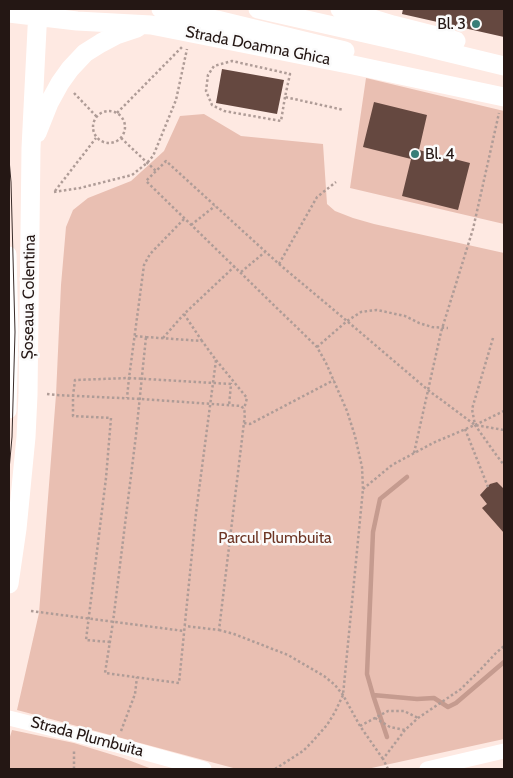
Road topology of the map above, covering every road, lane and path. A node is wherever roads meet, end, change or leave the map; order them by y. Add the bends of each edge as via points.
1 (161, 9) edge
2 (180, 9) edge
3 (258, 9) edge
4 (340, 9) edge
5 (9, 13) edge
6 (38, 13) edge
7 (151, 25) junction
8 (182, 35) junction
9 (182, 48) dead end
10 (504, 57) edge
11 (504, 66) edge
12 (504, 87) edge
13 (70, 88) dead end
14 (286, 97) junction
15 (502, 103) edge
16 (344, 110) dead end
17 (117, 113) junction
18 (97, 116) junction
19 (96, 137) junction
20 (121, 138) junction
21 (30, 148) junction
22 (147, 163) junction
23 (156, 171) junction
24 (336, 182) dead end
25 (214, 206) junction
26 (184, 219) junction
27 (191, 225) junction
28 (266, 252) junction
29 (9, 254) edge
30 (279, 264) junction
31 (235, 266) junction
32 (241, 272) junction
33 (184, 314) junction
34 (347, 321) junction
35 (443, 328) junction
36 (448, 328) dead end
37 (135, 336) junction
38 (146, 337) junction
39 (163, 338) junction
40 (493, 338) dead end
41 (202, 341) junction
42 (317, 347) junction
43 (216, 360) junction
44 (129, 378) junction
45 (142, 380) junction
46 (334, 380) junction
47 (213, 382) junction
48 (428, 390) junction
49 (47, 394) dead end
50 (73, 396) junction
51 (128, 398) junction
52 (141, 399) junction
53 (210, 404) junction
54 (229, 406) junction
55 (244, 409) junction
56 (9, 411) edge
57 (504, 411) edge
58 (244, 423) junction
59 (475, 425) junction
60 (465, 429) junction
61 (504, 430) edge
62 (414, 453) junction
63 (504, 465) edge
64 (488, 487) dead end
65 (363, 489) junction
66 (9, 584) edge
67 (31, 611) dead end
68 (88, 619) junction
69 (113, 622) junction
70 (185, 626) junction
71 (219, 630) junction
72 (184, 631) junction
73 (110, 642) junction
74 (504, 646) edge
75 (137, 677) junction
76 (343, 695) junction
77 (9, 718) edge
78 (375, 718) junction
79 (418, 718) junction
80 (360, 726) junction
81 (405, 730) junction
82 (76, 734) junction
83 (117, 745) junction
84 (504, 751) edge
85 (383, 759) junction
86 (189, 767) edge
87 (74, 769) edge
88 (204, 769) edge
89 (274, 769) edge
90 (388, 769) edge
91 (427, 769) edge

1 - 12 main road
2 - 8 street
3 - 11 main road
4 - 10 main road via 489,49
5 - 6 main road, Strada Doamna Ghica
6 - 7 main road, Strada Doamna Ghica via 77,21
6 - 21 main road, Șoseaua Colentina
7 - 8 main road, Strada Doamna Ghica
7 - 21 main road via 116,35 85,53 60,83
8 - 15 main road, Strada Doamna Ghica via 353,65
8 - 22 path via 176,100 153,156
9 - 17 path
13 - 18 path
14 - 14 path via 290,74 232,62 214,66 208,75 206,91 212,105 224,111 281,121
14 - 16 path
15 - 35 path via 473,229
17 - 18 path via 106,111
17 - 20 path via 125,127
18 - 19 path via 93,129
19 - 20 path via 109,144
19 - 22 path via 54,192 132,175
20 - 22 path
21 - 66 main road, Șoseaua Colentina via 28,396
22 - 23 path
23 - 25 path via 166,161
23 - 26 path via 146,181
24 - 30 path via 317,197
25 - 27 path
25 - 28 path
26 - 27 path
26 - 37 path via 150,254 144,265
27 - 31 path
28 - 30 path
28 - 32 path
29 - 56 street
30 - 34 path
31 - 32 path
31 - 33 path
32 - 42 path
33 - 39 path
33 - 41 path
34 - 35 path via 361,312 378,310
34 - 42 path
34 - 48 path
35 - 36 path
35 - 48 path
37 - 38 path
37 - 44 path
38 - 39 path
38 - 45 path
39 - 41 path
40 - 59 path via 472,409
41 - 43 path
42 - 46 path
43 - 47 path
43 - 55 path via 247,398
44 - 45 path
44 - 50 path via 75,380
44 - 51 path
45 - 47 path
45 - 52 path
46 - 58 path via 250,424
46 - 65 path via 355,436
47 - 53 path
47 - 54 path via 231,384
48 - 59 path
48 - 62 path
49 - 50 path
50 - 51 path
50 - 68 path via 73,416 111,418
51 - 52 path
52 - 53 path
52 - 69 path
53 - 54 path
53 - 70 path
54 - 55 path
55 - 58 path
57 - 59 path
58 - 71 path
59 - 60 path
59 - 61 path
59 - 63 path
60 - 62 path
60 - 64 path
62 - 65 path
65 - 76 path
67 - 68 path
68 - 69 path
68 - 73 path via 86,640
69 - 72 path
69 - 73 path
70 - 71 path
70 - 72 path
71 - 76 path via 288,656 324,676
72 - 75 path via 179,683
73 - 75 path via 105,672
74 - 79 path via 461,689
75 - 83 path via 135,694
76 - 80 path
76 - 89 path via 331,718 312,742
77 - 82 street, Strada Plumbuita
78 - 79 path via 388,712 404,711
78 - 80 path
78 - 81 path via 390,727
79 - 81 path
80 - 85 path
81 - 85 path
82 - 83 street, Strada Plumbuita
82 - 87 path
83 - 86 street, Strada Plumbuita
84 - 91 street
85 - 90 path
86 - 88 street, Strada Plumbuita

